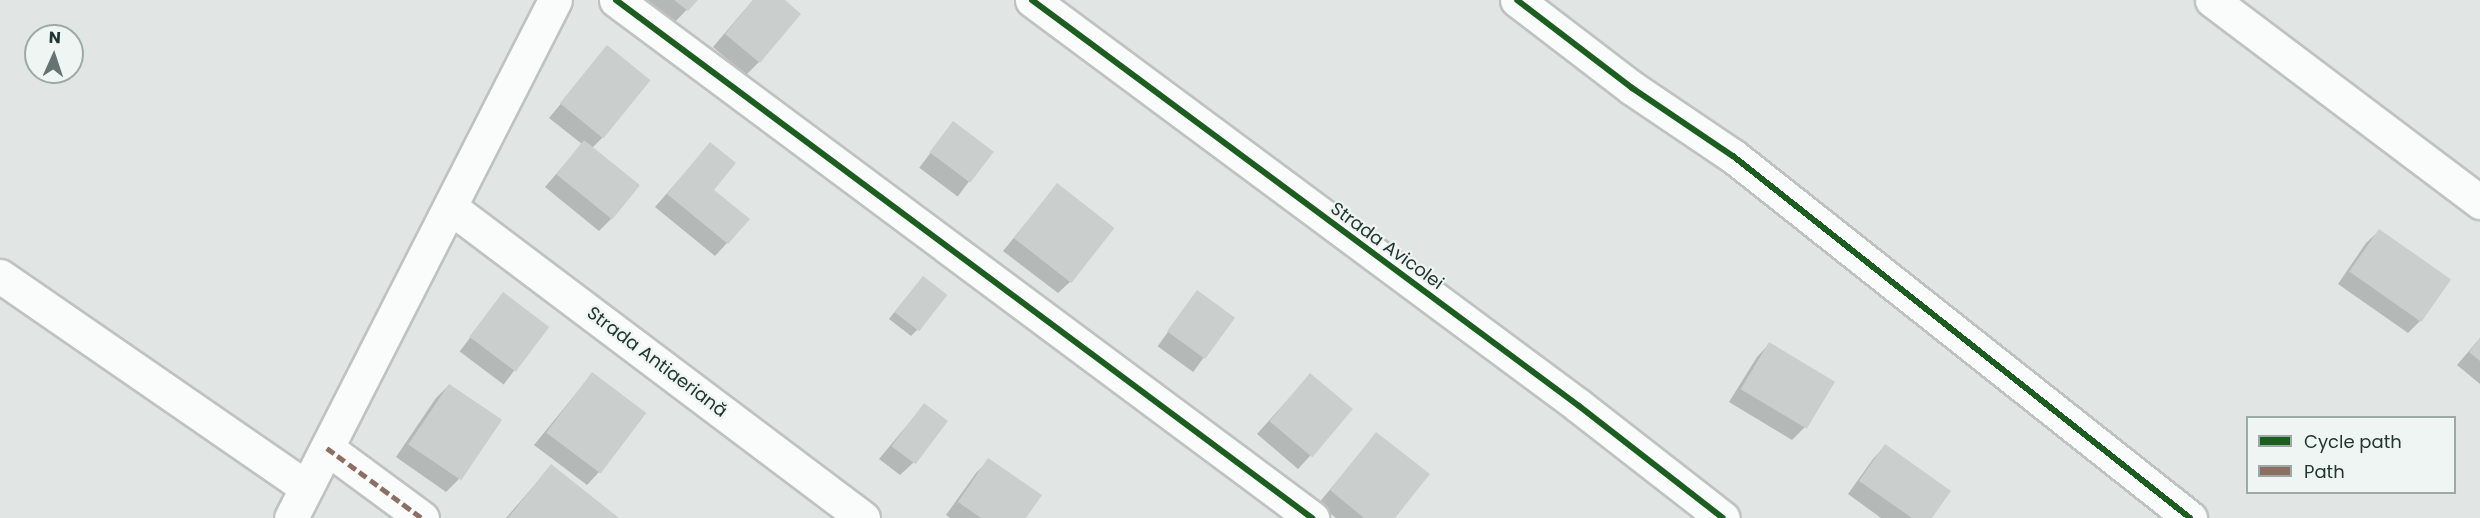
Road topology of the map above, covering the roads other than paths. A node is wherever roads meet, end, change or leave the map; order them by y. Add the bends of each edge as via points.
1 (555, 0) edge
2 (616, 0) edge
3 (1032, 0) edge
4 (1517, 0) edge
5 (2212, 0) edge
6 (2480, 202) edge
7 (450, 207) junction
8 (0, 276) edge
9 (327, 448) junction
10 (306, 487) junction
11 (291, 518) edge
12 (422, 518) edge
13 (863, 518) edge
14 (1312, 518) edge
15 (1723, 518) edge
16 (2190, 518) edge

1 - 7 street
2 - 14 street
3 - 15 street, Strada Avicolei via 1579,406
4 - 16 street via 1632,88 1733,156
5 - 6 street
7 - 9 street
7 - 13 street, Strada Antiaeriană
8 - 10 street
9 - 10 street
9 - 12 street
10 - 11 street

